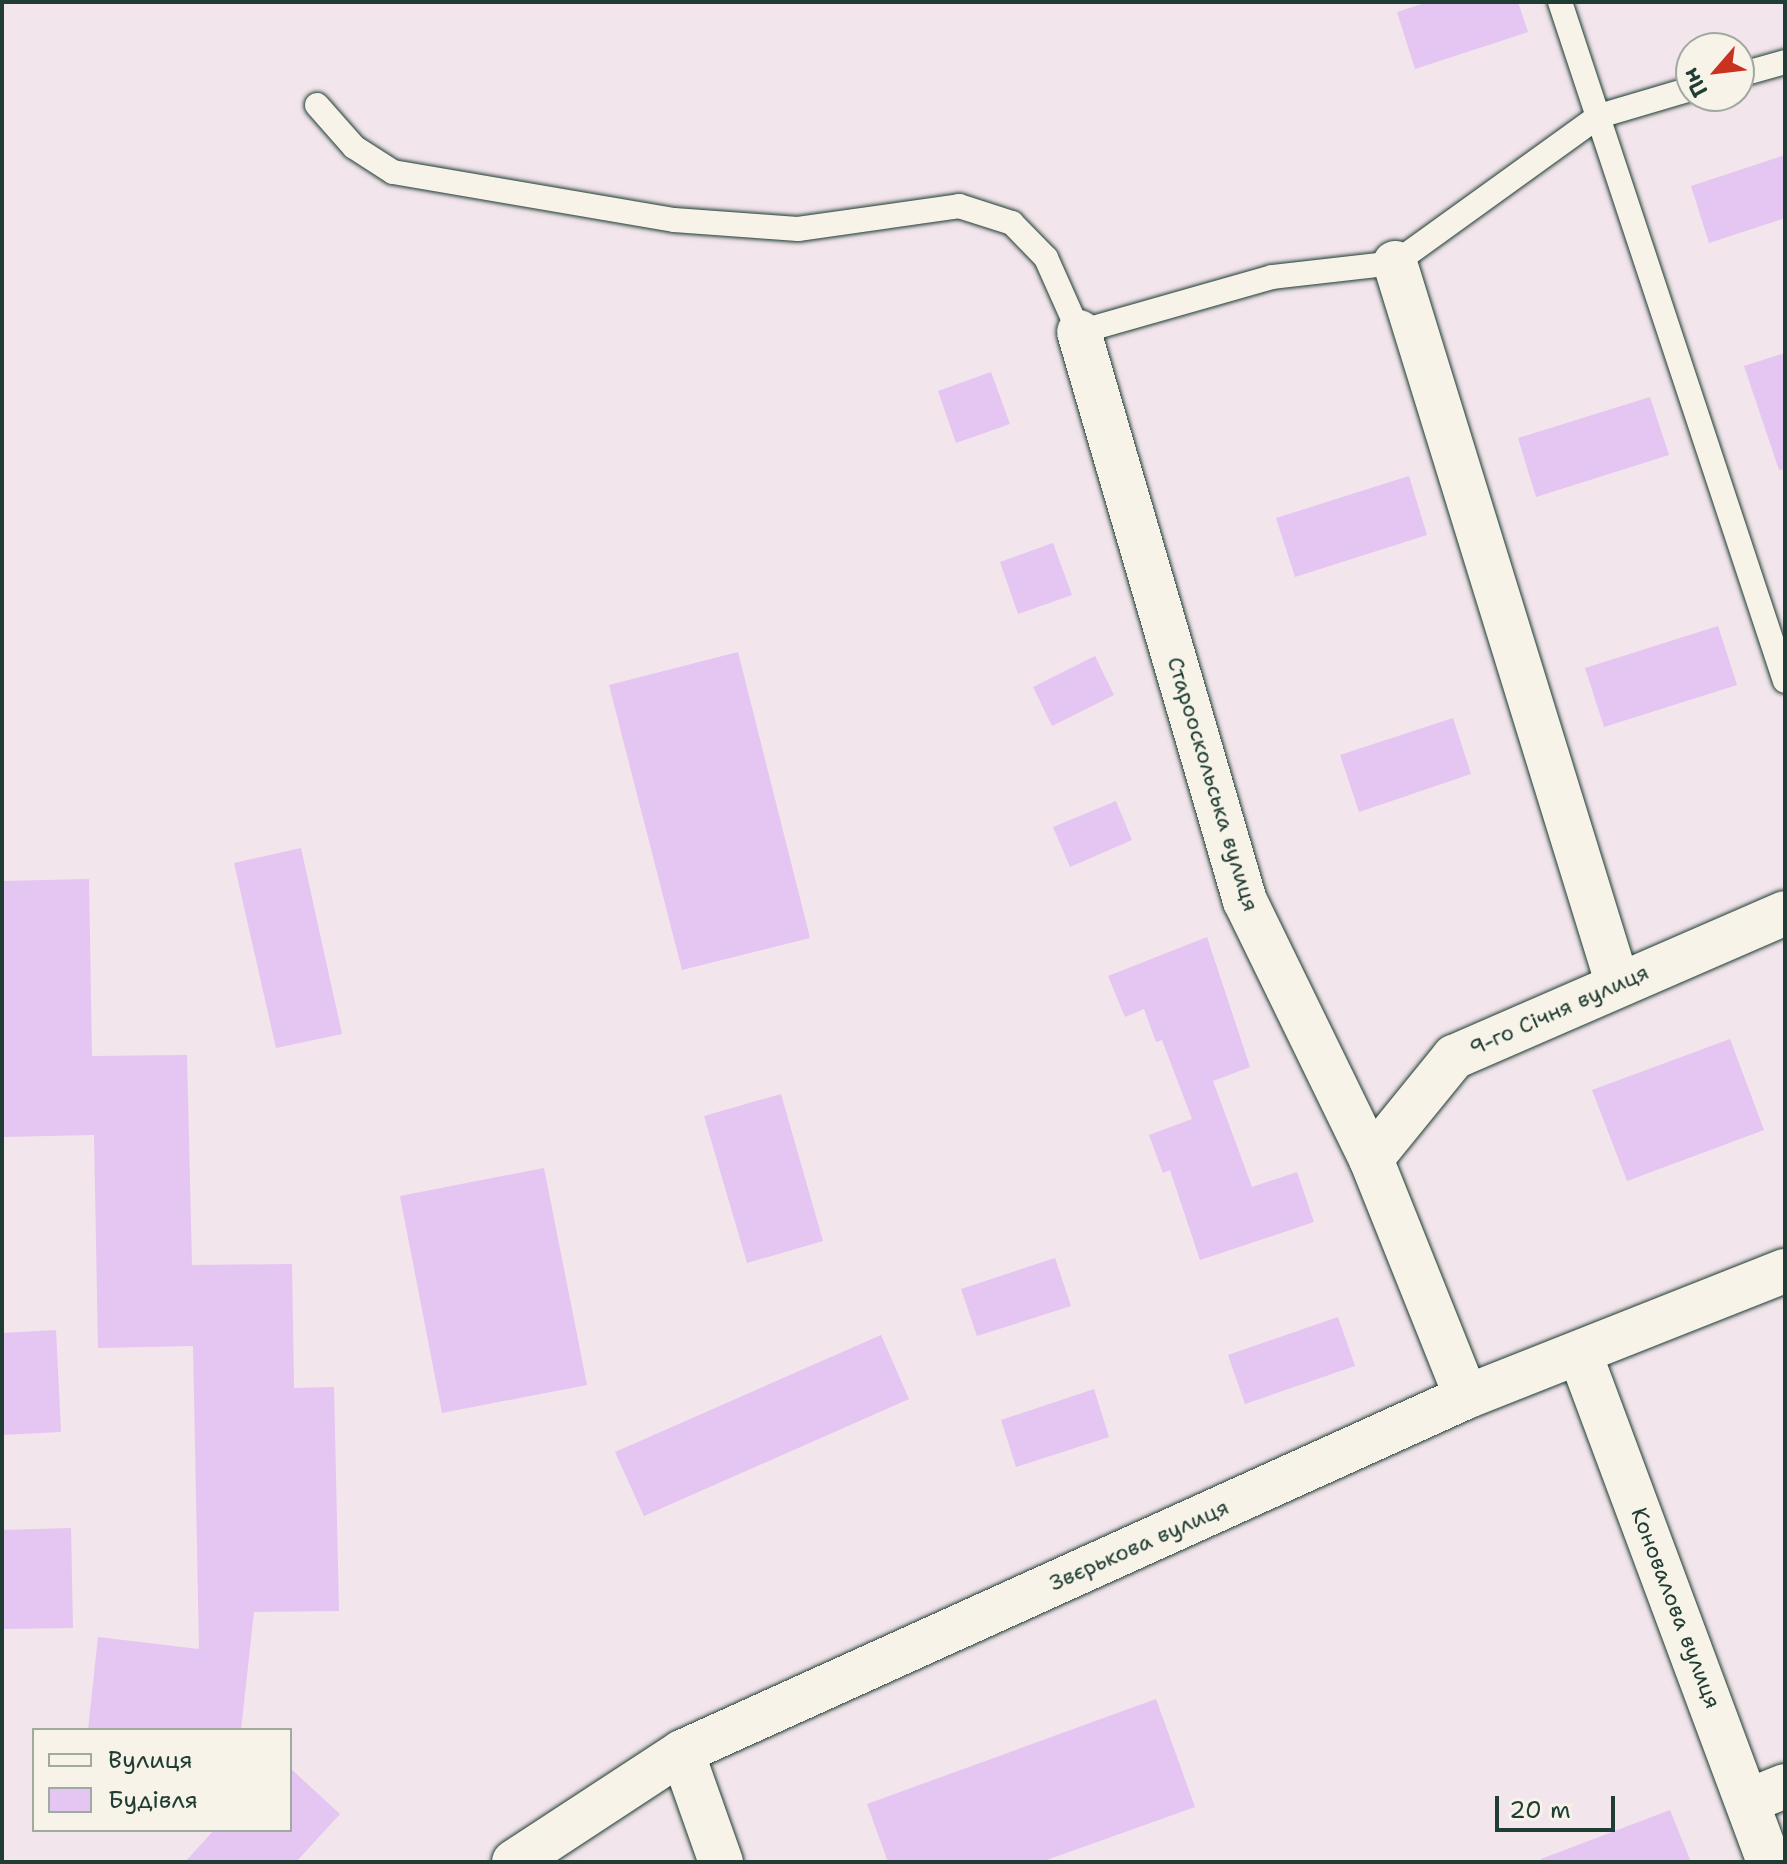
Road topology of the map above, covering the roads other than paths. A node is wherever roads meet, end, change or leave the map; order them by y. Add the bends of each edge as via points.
1 (1560, 2) edge
2 (1785, 62) edge
3 (1755, 70) edge
4 (1675, 94) edge
5 (317, 105) dead end
6 (1599, 116) junction
7 (1395, 263) junction
8 (1079, 332) junction
9 (1785, 681) edge
10 (1785, 913) edge
11 (1617, 982) junction
12 (1371, 1159) junction
13 (1785, 1271) edge
14 (1580, 1354) junction
15 (1466, 1397) junction
16 (682, 1752) junction
17 (1767, 1793) edge
18 (514, 1862) edge
19 (721, 1862) edge
20 (1769, 1862) edge

1 - 6 lane
2 - 3 lane
4 - 6 lane
5 - 8 lane via 354,147 393,172 674,220 798,229 959,206 1012,223 1046,258
6 - 7 lane
6 - 9 lane
7 - 8 lane via 1272,277
7 - 11 street
8 - 12 street, Старооскольська вулиця via 1245,901
10 - 11 street, 9-го Січня вулиця
11 - 12 street, 9-го Січня вулиця via 1454,1057
12 - 15 street, Старооскольська вулиця
13 - 14 street, Звєрькова вулиця
14 - 15 street, Звєрькова вулиця
14 - 17 street, Коновалова вулиця
15 - 16 street, Звєрькова вулиця
16 - 18 street, Звєрькова вулиця
16 - 19 street
17 - 20 street, Коновалова вулиця

